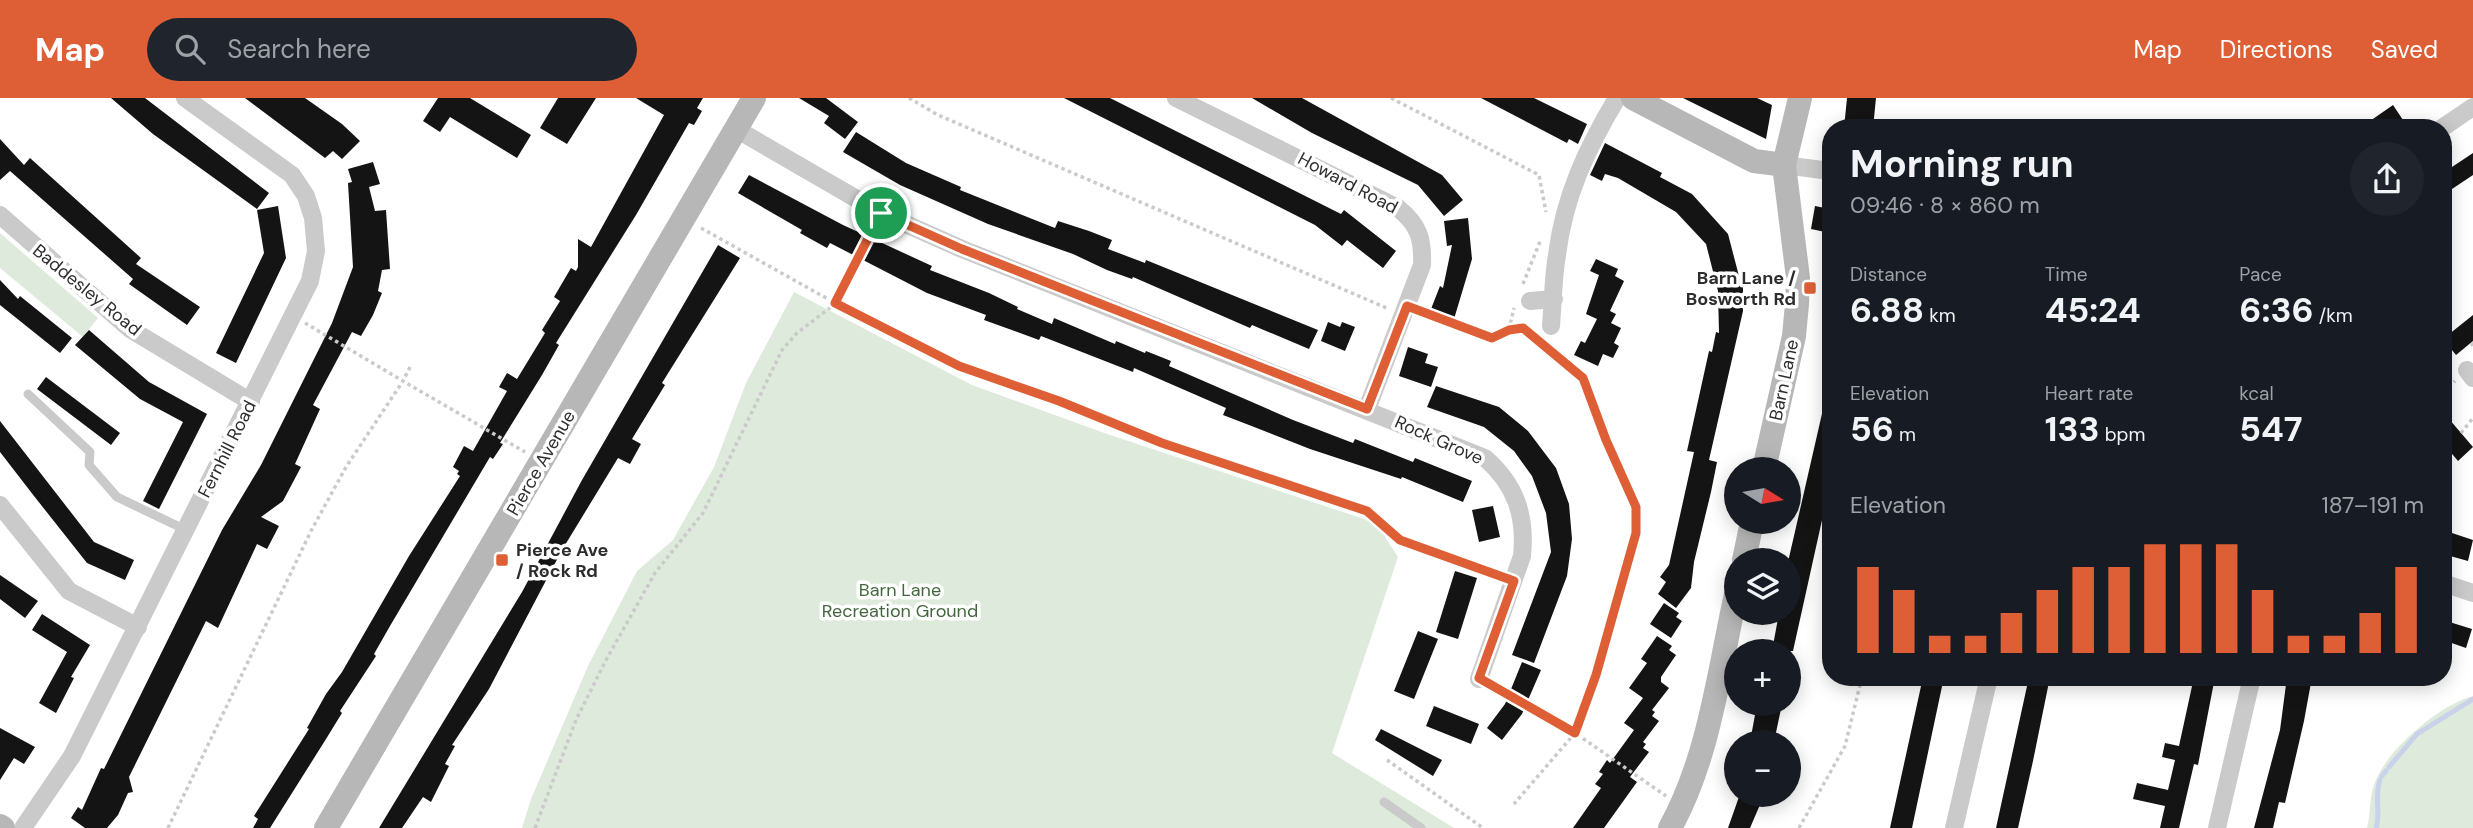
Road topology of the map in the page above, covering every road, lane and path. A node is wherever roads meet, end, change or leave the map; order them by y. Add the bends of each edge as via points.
1 (185, 98) edge
2 (754, 98) edge
3 (909, 98) edge
4 (1176, 98) edge
5 (1391, 98) edge
6 (1617, 98) edge
7 (1633, 98) edge
8 (1800, 98) edge
9 (2473, 107) edge
10 (2452, 121) edge
11 (736, 129) junction
12 (1784, 165) junction
13 (1822, 170) edge
14 (881, 213) junction
15 (0, 215) edge
16 (685, 217) junction
17 (1548, 220) dead end
18 (1543, 233) dead end
19 (1554, 299) junction
20 (1521, 301) junction
21 (835, 303) junction
22 (1406, 311) junction
23 (295, 316) junction
24 (1551, 326) dead end
25 (1509, 330) junction
26 (410, 367) dead end
27 (403, 382) junction
28 (28, 394) dead end
29 (251, 402) junction
30 (1367, 409) junction
31 (2473, 418) edge
32 (2461, 433) dead end
33 (1767, 457) edge
34 (542, 461) junction
35 (0, 505) edge
36 (186, 530) junction
37 (1514, 581) junction
38 (2452, 586) edge
39 (2473, 593) edge
40 (1729, 625) edge
41 (138, 627) junction
42 (1479, 678) joint
43 (1860, 686) edge
44 (1987, 686) edge
45 (2250, 686) edge
46 (1575, 733) junction
47 (1387, 760) dead end
48 (1384, 802) dead end
49 (1514, 804) dead end
50 (1676, 817) edge
51 (23, 828) edge
52 (168, 828) edge
53 (326, 828) edge
54 (536, 828) edge
55 (1421, 828) edge
56 (1483, 828) edge
57 (1799, 828) edge
58 (1954, 828) edge
59 (2217, 828) edge

1 - 23 street, Fernhill Road via 292,175 306,196 316,251 310,281
2 - 11 street, Pierce Avenue
3 - 22 path via 938,115
4 - 22 street, Howard Road via 1398,208 1411,219 1422,241 1422,265
5 - 17 path via 1539,175
6 - 19 street via 1588,147 1570,193 1557,254
7 - 12 street via 1754,162
8 - 12 street
9 - 10 street
11 - 14 street, Rock Grove
11 - 16 street, Pierce Avenue
12 - 13 street
12 - 33 street, Barn Lane via 1797,304
14 - 21 path
14 - 30 street, Rock Grove
15 - 29 street, Baddesley Road via 130,329
16 - 21 path
16 - 34 street, Pierce Avenue
18 - 20 path
19 - 20 street
19 - 24 street
20 - 25 path
21 - 37 path via 959,366 1162,443 1367,511 1400,540
21 - 54 path via 782,351 703,513 655,573 627,620 576,720
22 - 25 path via 1492,338
22 - 30 street, Howard Road
23 - 27 path
23 - 29 street, Fernhill Road
25 - 46 path via 1523,328 1583,378 1636,507 1636,533
26 - 27 path
27 - 34 path
27 - 52 path via 346,467 311,531
28 - 36 lane via 90,452 89,465 117,497
29 - 36 street, Fernhill Road
30 - 37 street, Rock Grove via 1468,449 1493,465 1512,488 1523,519 1522,556
31 - 32 path
34 - 53 street, Pierce Avenue
35 - 41 street via 69,591
36 - 41 street, Fernhill Road
37 - 42 street, Rock Grove
38 - 39 street
40 - 50 street via 1699,754
41 - 51 street, Fernhill Road via 72,756
42 - 46 path
43 - 57 path via 1845,746
44 - 58 street
45 - 59 street
46 - 49 path
46 - 50 path
47 - 56 path
48 - 55 lane

